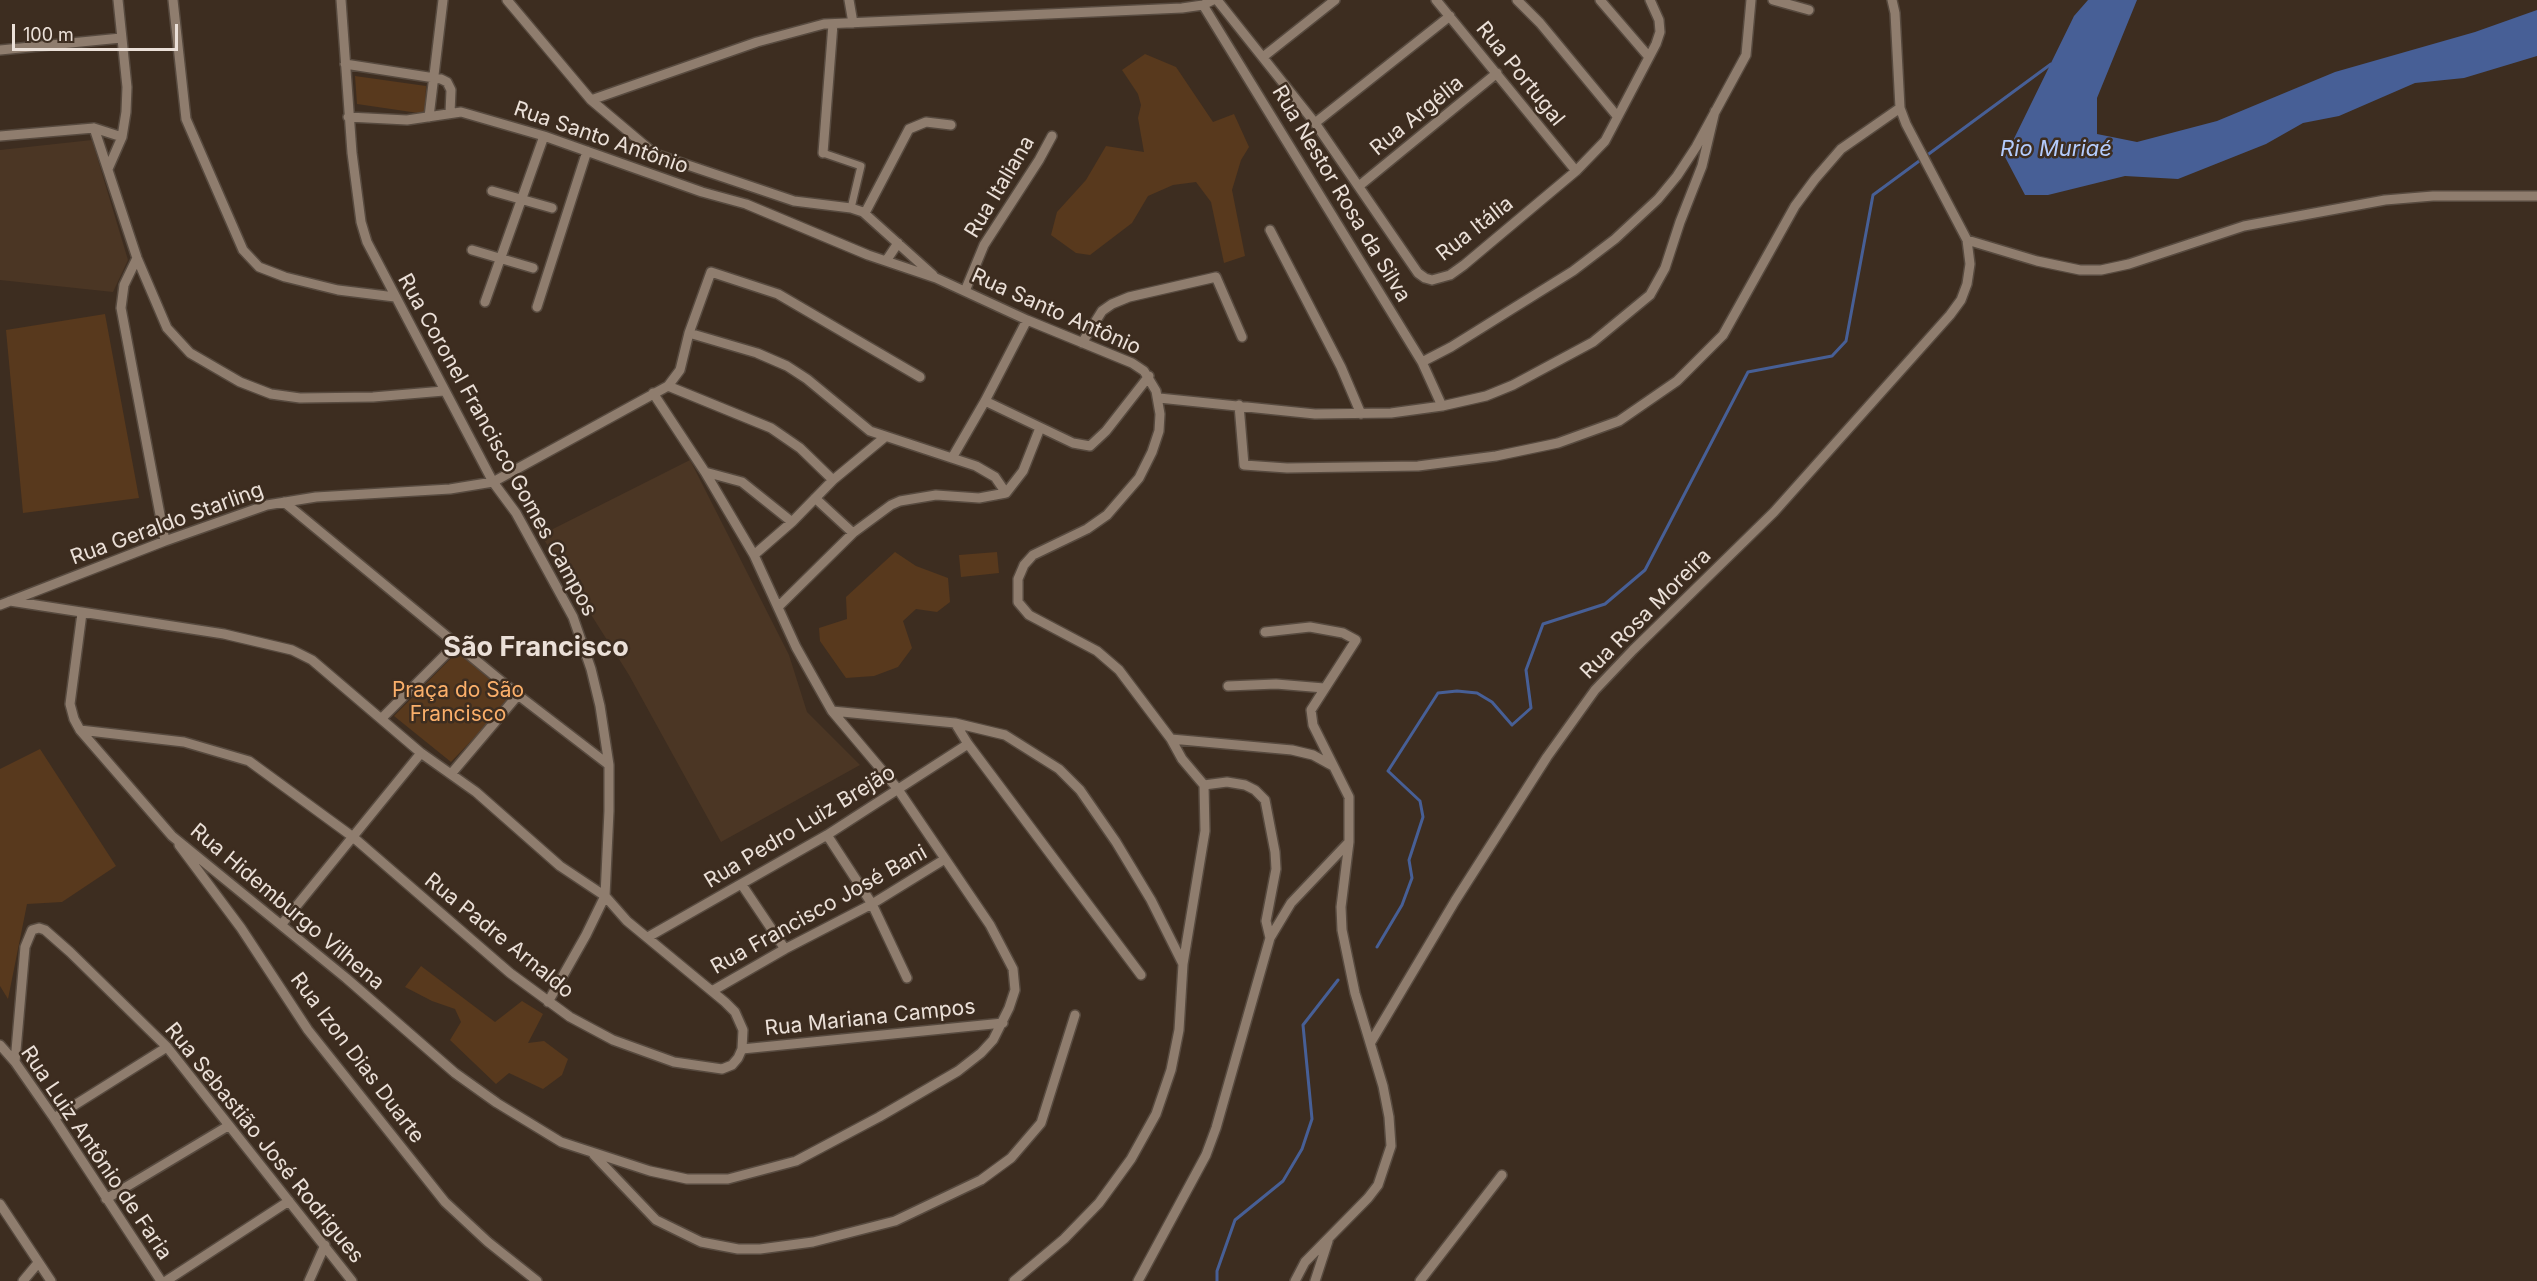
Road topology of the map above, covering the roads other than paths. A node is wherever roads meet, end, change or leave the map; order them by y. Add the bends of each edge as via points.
1 (118, 0) edge
2 (173, 0) edge
3 (341, 0) edge
4 (442, 0) edge
5 (507, 0) edge
6 (849, 0) edge
7 (1215, 0) edge
8 (1335, 0) edge
9 (1436, 0) edge
10 (1517, 0) edge
11 (1600, 0) edge
12 (1650, 0) edge
13 (1751, 0) edge
14 (1773, 0) edge
15 (1892, 0) edge
16 (1203, 4) junction
17 (1809, 10) dead end
18 (1450, 16) junction
19 (853, 23) junction
20 (833, 24) junction
21 (121, 38) junction
22 (0, 50) edge
23 (1263, 57) junction
24 (1649, 57) junction
25 (345, 64) junction
26 (1497, 73) junction
27 (434, 77) junction
28 (591, 100) junction
29 (1900, 108) junction
30 (1715, 111) junction
31 (450, 113) junction
32 (1617, 116) junction
33 (348, 117) junction
34 (429, 117) junction
35 (1315, 123) junction
36 (951, 125) dead end
37 (94, 128) junction
38 (0, 136) edge
39 (543, 136) junction
40 (1052, 136) dead end
41 (122, 137) junction
42 (587, 152) junction
43 (823, 153) joint
44 (108, 169) junction
45 (1576, 171) junction
46 (1359, 186) junction
47 (492, 191) dead end
48 (2537, 196) edge
49 (521, 199) junction
50 (552, 208) dead end
51 (851, 208) junction
52 (865, 213) junction
53 (1270, 230) dead end
54 (1967, 240) junction
55 (898, 243) junction
56 (472, 250) dead end
57 (137, 258) junction
58 (502, 258) junction
59 (886, 261) junction
60 (533, 268) dead end
61 (936, 278) junction
62 (965, 291) junction
63 (395, 297) junction
64 (485, 303) dead end
65 (537, 307) dead end
66 (1027, 320) junction
67 (689, 333) junction
68 (1242, 338) dead end
69 (1082, 343) junction
70 (1422, 362) junction
71 (1149, 376) junction
72 (920, 377) dead end
73 (669, 386) junction
74 (444, 391) junction
75 (653, 393) junction
76 (1159, 398) junction
77 (986, 401) junction
78 (1239, 405) junction
79 (1442, 406) junction
80 (1361, 414) junction
81 (1040, 428) junction
82 (885, 437) junction
83 (952, 458) junction
84 (705, 472) junction
85 (833, 480) junction
86 (493, 482) junction
87 (1006, 493) junction
88 (815, 498) junction
89 (284, 502) junction
90 (792, 522) junction
91 (853, 533) junction
92 (165, 541) junction
93 (754, 555) junction
94 (10, 601) junction
95 (0, 605) edge
96 (778, 608) junction
97 (82, 613) junction
98 (1265, 632) dead end
99 (457, 643) junction
100 (1228, 686) dead end
101 (1324, 688) junction
102 (518, 695) junction
103 (832, 711) junction
104 (382, 718) junction
105 (955, 723) junction
106 (80, 730) junction
107 (1171, 739) junction
108 (968, 744) junction
109 (421, 753) junction
110 (609, 765) junction
111 (1333, 766) junction
112 (451, 774) junction
113 (1204, 785) junction
114 (897, 788) junction
115 (827, 835) junction
116 (172, 836) junction
117 (353, 837) junction
118 (1349, 842) junction
119 (945, 859) junction
120 (742, 885) junction
121 (606, 896) junction
122 (872, 904) junction
123 (281, 925) junction
124 (648, 937) junction
125 (1270, 938) junction
126 (785, 949) junction
127 (1183, 964) junction
128 (1140, 975) dead end
129 (906, 978) dead end
130 (712, 991) junction
131 (548, 1002) junction
132 (1075, 1015) dead end
133 (1002, 1023) junction
134 (1371, 1042) junction
135 (0, 1045) edge
136 (168, 1047) junction
137 (742, 1049) junction
138 (15, 1062) junction
139 (54, 1118) junction
140 (228, 1126) junction
141 (592, 1153) junction
142 (1502, 1175) dead end
143 (106, 1199) junction
144 (289, 1201) junction
145 (0, 1204) edge
146 (1329, 1238) junction
147 (325, 1245) junction
148 (38, 1263) junction
149 (23, 1281) edge
150 (51, 1281) edge
151 (161, 1281) edge
152 (166, 1281) edge
153 (309, 1281) edge
154 (352, 1281) edge
155 (537, 1281) edge
156 (1014, 1281) edge
157 (1138, 1281) edge
158 (1295, 1281) edge
159 (1315, 1281) edge
160 (1420, 1281) edge

1 - 21 street
2 - 63 street via 186,119 243,250 259,267 285,277 338,290
3 - 25 street, Rua Coronel Francisco Gomes Campos
4 - 27 street
5 - 28 street
6 - 19 street
7 - 16 street
7 - 23 street, Rua Itália
8 - 23 street
9 - 18 street, Rua Portugal
10 - 32 street
11 - 24 street
12 - 24 street, Rua Itália via 1660,32
13 - 30 street via 1746,55
14 - 17 street
15 - 29 street
16 - 19 street
16 - 70 street, Rua Nestor Rosa da Silva
18 - 26 street, Rua Portugal
18 - 35 street
19 - 20 street
20 - 28 street via 815,25 757,42
20 - 43 street
21 - 22 street
21 - 41 street via 127,87
23 - 35 street, Rua Itália
24 - 32 street, Rua Itália
25 - 27 street
25 - 33 street, Rua Coronel Francisco Gomes Campos
26 - 45 street, Rua Portugal
26 - 46 street, Rua Argélia
27 - 31 street via 449,85
27 - 34 street
28 - 51 street via 655,154 794,201
29 - 54 street
29 - 78 street via 1841,149 1815,179 1795,206 1723,335 1677,381 1619,421 1558,444 1496,456 1408,466 1287,468 1244,465
30 - 70 street via 1677,177 1615,239 1574,271
30 - 79 street via 1708,150 1665,268 1650,295 1593,342 1513,385
31 - 34 street, Rua Santo Antônio
31 - 39 street, Rua Santo Antônio via 476,115
32 - 45 street, Rua Itália via 1605,141
33 - 34 street, Rua Santo Antônio
33 - 63 street, Rua Coronel Francisco Gomes Campos via 361,222
35 - 46 street, Rua Itália
36 - 52 street via 926,122 909,129
37 - 38 street
37 - 41 street
37 - 44 street
39 - 42 street, Rua Santo Antônio
39 - 49 street
40 - 62 street, Rua Italiana via 984,244
41 - 44 street
42 - 59 street, Rua Santo Antônio via 746,204
42 - 65 street
43 - 51 street via 861,166
44 - 57 street
45 - 46 street, Rua Itália via 1464,266 1437,280 1418,273
47 - 49 street
48 - 54 street via 2385,200 2244,225 2101,270 2037,261
49 - 50 street
49 - 58 street
51 - 52 street
52 - 55 street
53 - 80 street
54 - 134 street, Rua Rosa Moreira via 1970,264 1962,300 1774,512 1595,690 1546,757
55 - 59 street
55 - 61 street
56 - 58 street
57 - 74 street via 168,328 190,353 240,382 272,394 300,398
57 - 92 street via 124,285 121,308
58 - 60 street
58 - 64 street
59 - 61 street, Rua Santo Antônio
61 - 62 street, Rua Santo Antônio
62 - 66 street, Rua Santo Antônio
63 - 74 street, Rua Coronel Francisco Gomes Campos
66 - 69 street, Rua Santo Antônio
66 - 77 street
67 - 72 street via 711,272 778,294
67 - 73 street via 680,370
67 - 82 street via 787,366 855,421
68 - 69 street via 1216,277 1112,304 1102,311
69 - 71 street, Rua Santo Antônio via 1132,363
70 - 79 street, Rua Nestor Rosa da Silva
71 - 76 street, Rua Santo Antônio
71 - 81 street via 1107,431 1090,446
73 - 75 street, Rua Geraldo Starling
73 - 85 street via 771,428 800,448
74 - 86 street, Rua Coronel Francisco Gomes Campos
75 - 84 street, Rua Hidemburgo Vilhena
75 - 86 street, Rua Geraldo Starling
76 - 78 street
76 - 107 street, Rua Santo Antônio via 1159,431 1139,478 1107,515 1033,555 1024,565 1016,592 1018,602 1029,615 1097,651 1119,670
77 - 81 street
77 - 83 street
78 - 80 street via 1315,414
79 - 80 street
81 - 87 street via 1023,471
82 - 83 street
82 - 85 street
83 - 87 street via 987,471
84 - 90 street via 742,482
84 - 93 street, Rua Hidemburgo Vilhena
85 - 88 street
86 - 89 street, Rua Geraldo Starling
86 - 110 street, Rua Coronel Francisco Gomes Campos via 516,513 573,617 591,669
87 - 91 street via 991,497 936,495 900,501
88 - 90 street
88 - 91 street
89 - 92 street, Rua Geraldo Starling
89 - 99 street
90 - 93 street
91 - 96 street
92 - 94 street, Rua Geraldo Starling
93 - 96 street, Rua Hidemburgo Vilhena
94 - 95 street, Rua Geraldo Starling
94 - 97 street
96 - 103 street, Rua Hidemburgo Vilhena
97 - 104 street via 224,634 292,650 328,672
97 - 106 street, Rua Hidemburgo Vilhena via 70,704
98 - 101 street via 1310,627 1343,633 1356,640
99 - 102 street
99 - 104 street
100 - 101 street
101 - 111 street via 1311,716
102 - 110 street
102 - 112 street
103 - 105 street
103 - 114 street, Rua Hidemburgo Vilhena
104 - 109 street
105 - 108 street
105 - 127 street via 1005,735 1023,744 1080,789 1151,900
106 - 116 street, Rua Hidemburgo Vilhena
106 - 117 street, Rua Padre Arnaldo via 184,742 249,761
107 - 111 street via 1292,750
107 - 113 street
108 - 114 street, Rua Pedro Luiz Brejão
108 - 128 street
109 - 112 street
109 - 117 street
110 - 121 street, Rua Coronel Francisco Gomes Campos
111 - 118 street via 1349,797
112 - 121 street via 560,867
113 - 125 street via 1245,785 1265,800 1276,869 1266,921
113 - 127 street via 1205,831
114 - 115 street, Rua Pedro Luiz Brejão
114 - 119 street, Rua Hidemburgo Vilhena
115 - 120 street, Rua Pedro Luiz Brejão
115 - 122 street
116 - 123 street, Rua Hidemburgo Vilhena
116 - 155 street, Rua Izon Dias Duarte via 241,928 308,1030 445,1202
117 - 123 street
117 - 131 street, Rua Padre Arnaldo
118 - 125 street via 1291,903
118 - 134 street via 1342,930 1355,993
119 - 122 street, Rua Francisco José Bani
119 - 133 street, Rua Hidemburgo Vilhena via 990,925 1012,969 1015,990
120 - 124 street, Rua Pedro Luiz Brejão
120 - 126 street
121 - 124 street via 627,921
121 - 131 street, Rua Coronel Francisco Gomes Campos
122 - 126 street, Rua Francisco José Bani
122 - 129 street
123 - 141 street, Rua Hidemburgo Vilhena via 455,1073 561,1142
124 - 130 street
125 - 157 street via 1206,1155
126 - 130 street, Rua Francisco José Bani
127 - 156 street via 1179,1030 1156,1113 1131,1159 1099,1203
130 - 137 street via 738,1018 743,1030
131 - 137 street, Rua Padre Arnaldo via 613,1040 674,1062 722,1069 732,1065
132 - 141 street via 1041,1123 1011,1158 981,1180 895,1221 813,1242 760,1249 702,1242 656,1220
133 - 137 street, Rua Mariana Campos
133 - 141 street, Rua Hidemburgo Vilhena via 987,1046 958,1071 796,1161 728,1179 687,1179 650,1172
134 - 146 street via 1389,1117 1391,1146 1378,1185
135 - 138 street, Rua Luiz Antônio de Faria
136 - 138 street, Rua Sebastião José Rodrigues via 70,952 45,930 36,928 25,947
136 - 139 street
136 - 140 street, Rua Sebastião José Rodrigues
138 - 139 street, Rua Luiz Antônio de Faria
139 - 143 street, Rua Luiz Antônio de Faria
140 - 143 street
140 - 144 street, Rua Sebastião José Rodrigues
142 - 160 street
143 - 151 street, Rua Luiz Antônio de Faria
144 - 147 street, Rua Sebastião José Rodrigues
144 - 152 street
145 - 148 street
146 - 158 street via 1305,1262
146 - 159 street
147 - 153 street
147 - 154 street, Rua Sebastião José Rodrigues
148 - 149 street
148 - 150 street

